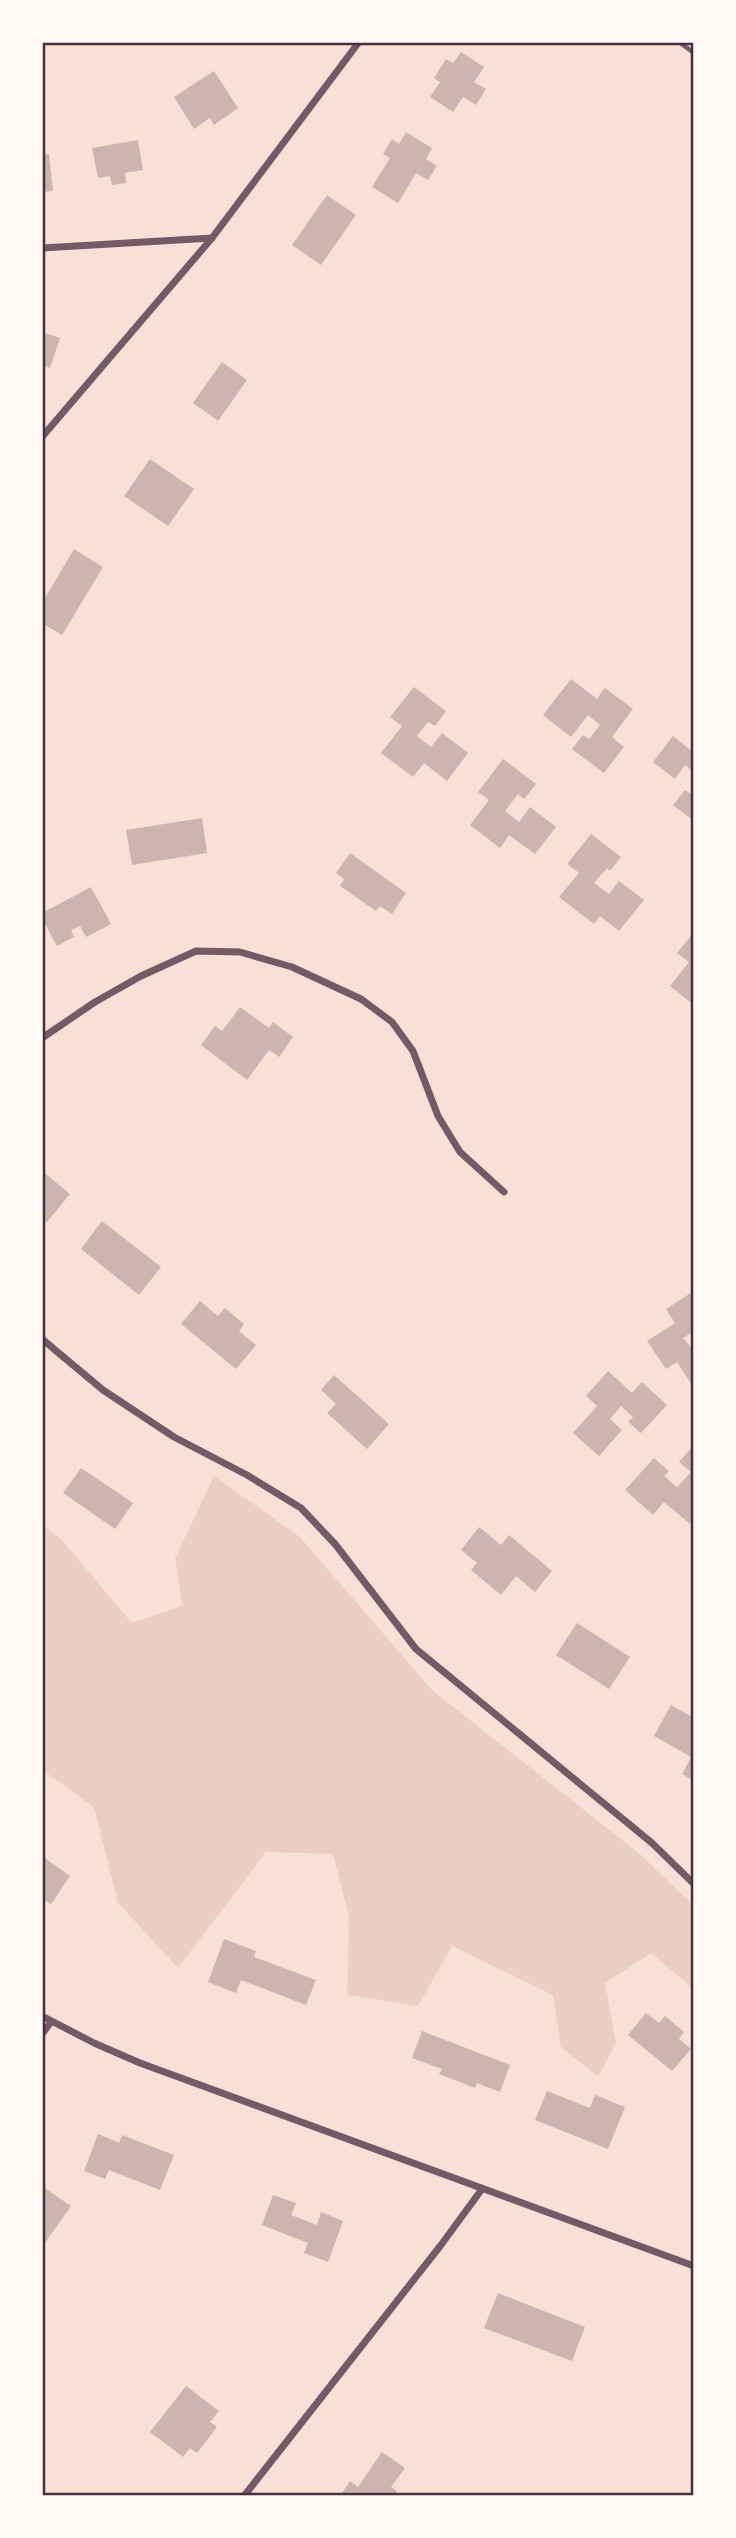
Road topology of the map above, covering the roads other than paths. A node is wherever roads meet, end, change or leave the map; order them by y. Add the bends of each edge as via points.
1 (359, 42) edge
2 (679, 42) edge
3 (694, 53) edge
4 (212, 238) junction
5 (42, 248) edge
6 (42, 437) edge
7 (42, 1038) edge
8 (504, 1192) dead end
9 (42, 1339) edge
10 (694, 1884) edge
11 (42, 2016) edge
12 (51, 2022) junction
13 (42, 2034) edge
14 (482, 2189) junction
15 (694, 2266) edge
16 (244, 2496) edge

1 - 4 street
2 - 3 lane
4 - 5 street
4 - 6 street
7 - 8 street via 141,976 196,951 240,952 292,967 361,999 392,1022 413,1051 438,1116 460,1152
9 - 10 street via 103,1390 174,1437 301,1508 335,1544 416,1649 652,1843
11 - 12 street
12 - 13 street
12 - 14 street via 140,2063
14 - 15 street
14 - 16 street

